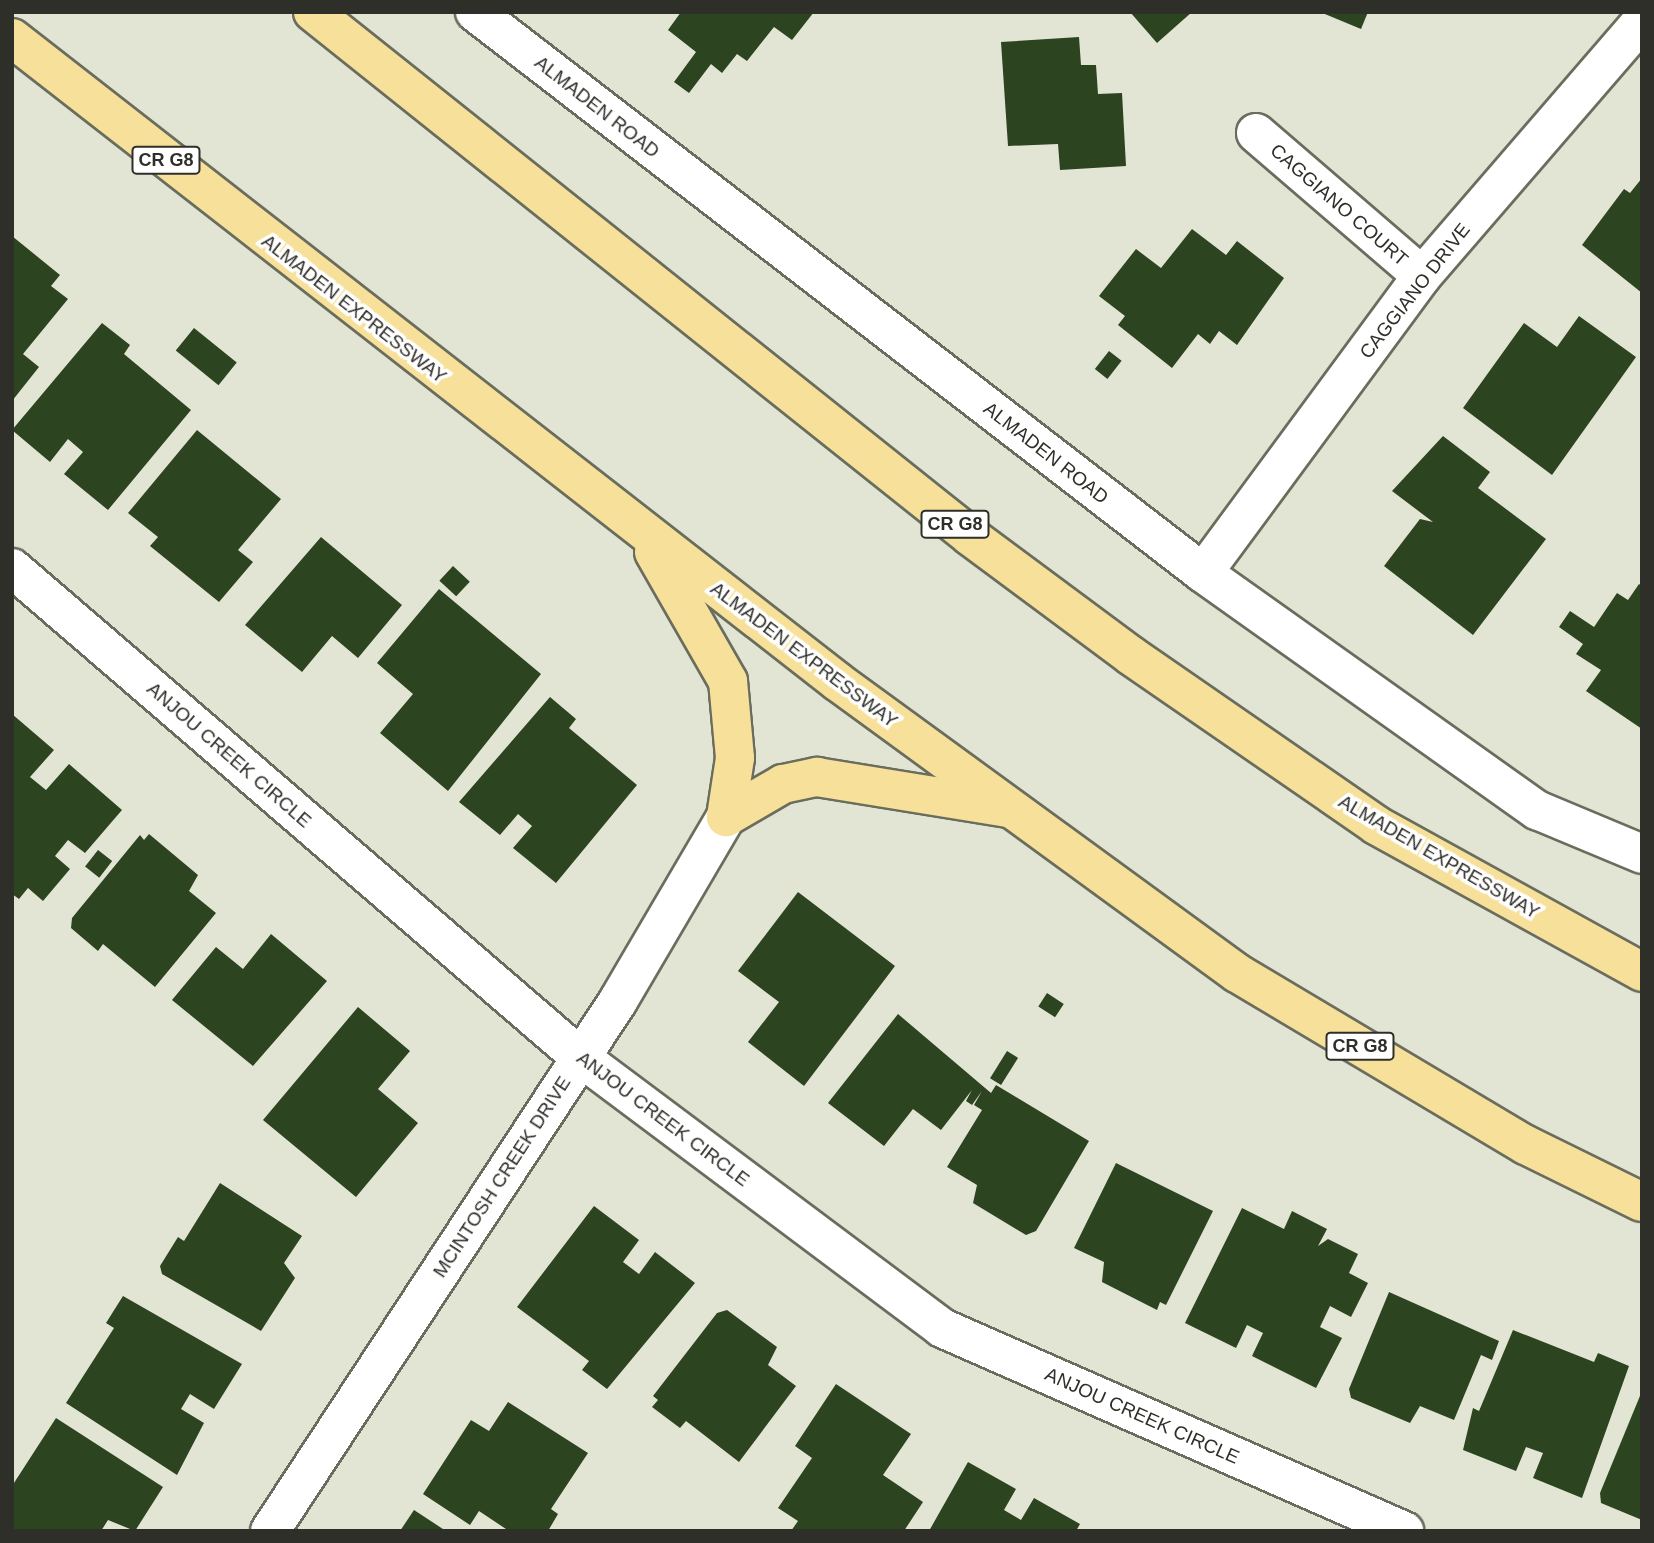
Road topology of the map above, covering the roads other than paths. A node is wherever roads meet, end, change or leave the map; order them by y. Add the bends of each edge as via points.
1 (313, 12) edge
2 (496, 19) edge
3 (1642, 21) edge
4 (12, 38) edge
5 (1256, 133) dead end
6 (1422, 276) junction
7 (642, 532) junction
8 (12, 568) edge
9 (1203, 573) junction
10 (1012, 808) junction
11 (726, 817) junction
12 (1642, 854) edge
13 (1642, 972) edge
14 (580, 1057) junction
15 (1642, 1202) edge
16 (270, 1531) edge
17 (1404, 1531) edge

1 - 13 main road, ALMADEN EXPRESSWAY / CR G8 via 970,536 1130,655 1376,825
2 - 9 street, ALMADEN ROAD
3 - 6 street, CAGGIANO DRIVE
4 - 7 main road, ALMADEN EXPRESSWAY / CR G8
5 - 6 street, CAGGIANO COURT
6 - 9 street, CAGGIANO DRIVE
7 - 10 main road, ALMADEN EXPRESSWAY / CR G8
7 - 11 main road via 728,681 735,758
8 - 14 street, ANJOU CREEK CIRCLE
9 - 12 street, ALMADEN ROAD via 1537,810
10 - 11 main road via 817,777 783,784
10 - 15 main road, ALMADEN EXPRESSWAY / CR G8 via 1237,973 1526,1145
11 - 14 street, MCINTOSH CREEK DRIVE
14 - 16 street, MCINTOSH CREEK DRIVE
14 - 17 street, ANJOU CREEK CIRCLE via 942,1328

